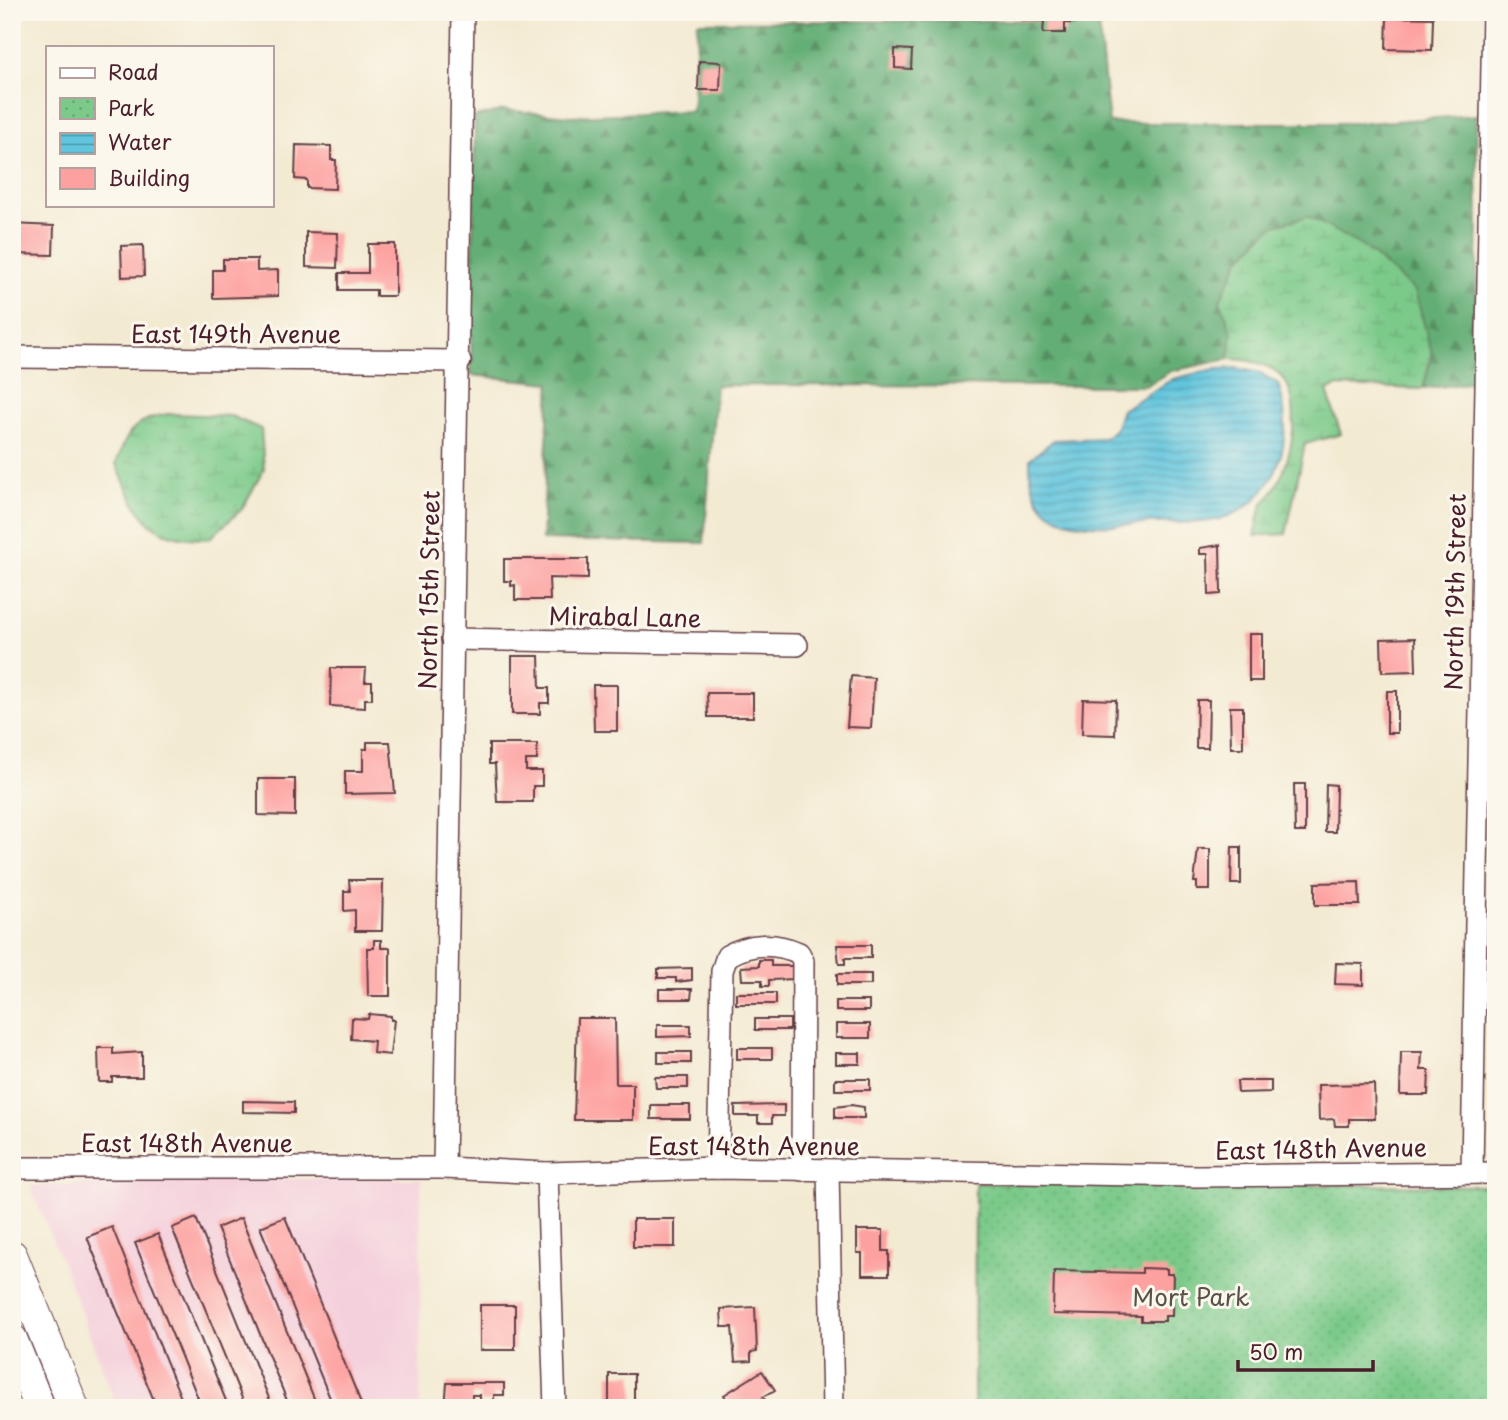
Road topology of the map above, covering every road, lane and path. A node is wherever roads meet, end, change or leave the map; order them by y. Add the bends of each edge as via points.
1 (463, 12) edge
2 (1493, 12) edge
3 (12, 357) edge
4 (460, 361) junction
5 (1489, 402) edge
6 (452, 639) junction
7 (797, 645) dead end
8 (12, 1168) edge
9 (444, 1168) junction
10 (718, 1168) junction
11 (802, 1170) junction
12 (828, 1171) junction
13 (547, 1173) junction
14 (1472, 1173) junction
15 (1496, 1173) edge
16 (12, 1255) edge
17 (12, 1339) edge
18 (40, 1408) edge
19 (74, 1408) edge
20 (555, 1408) edge
21 (832, 1408) edge

1 - 4 street, North 15th Street
2 - 5 street, North 19th Street
3 - 4 street, East 149th Avenue
4 - 6 street, North 15th Street
5 - 14 street, North 19th Street
6 - 7 street, Mirabal Lane
6 - 9 street, North 15th Street
8 - 9 street, East 148th Avenue
9 - 13 street, East 148th Avenue
10 - 11 street, East 148th Avenue
10 - 11 street via 722,971 727,956 765,945 783,946 799,953 803,961
10 - 13 street, East 148th Avenue
11 - 12 street, East 148th Avenue
12 - 14 street, East 148th Avenue via 1197,1176
12 - 21 street
13 - 20 street
14 - 15 street, East 148th Avenue
16 - 19 main road
17 - 18 main road

